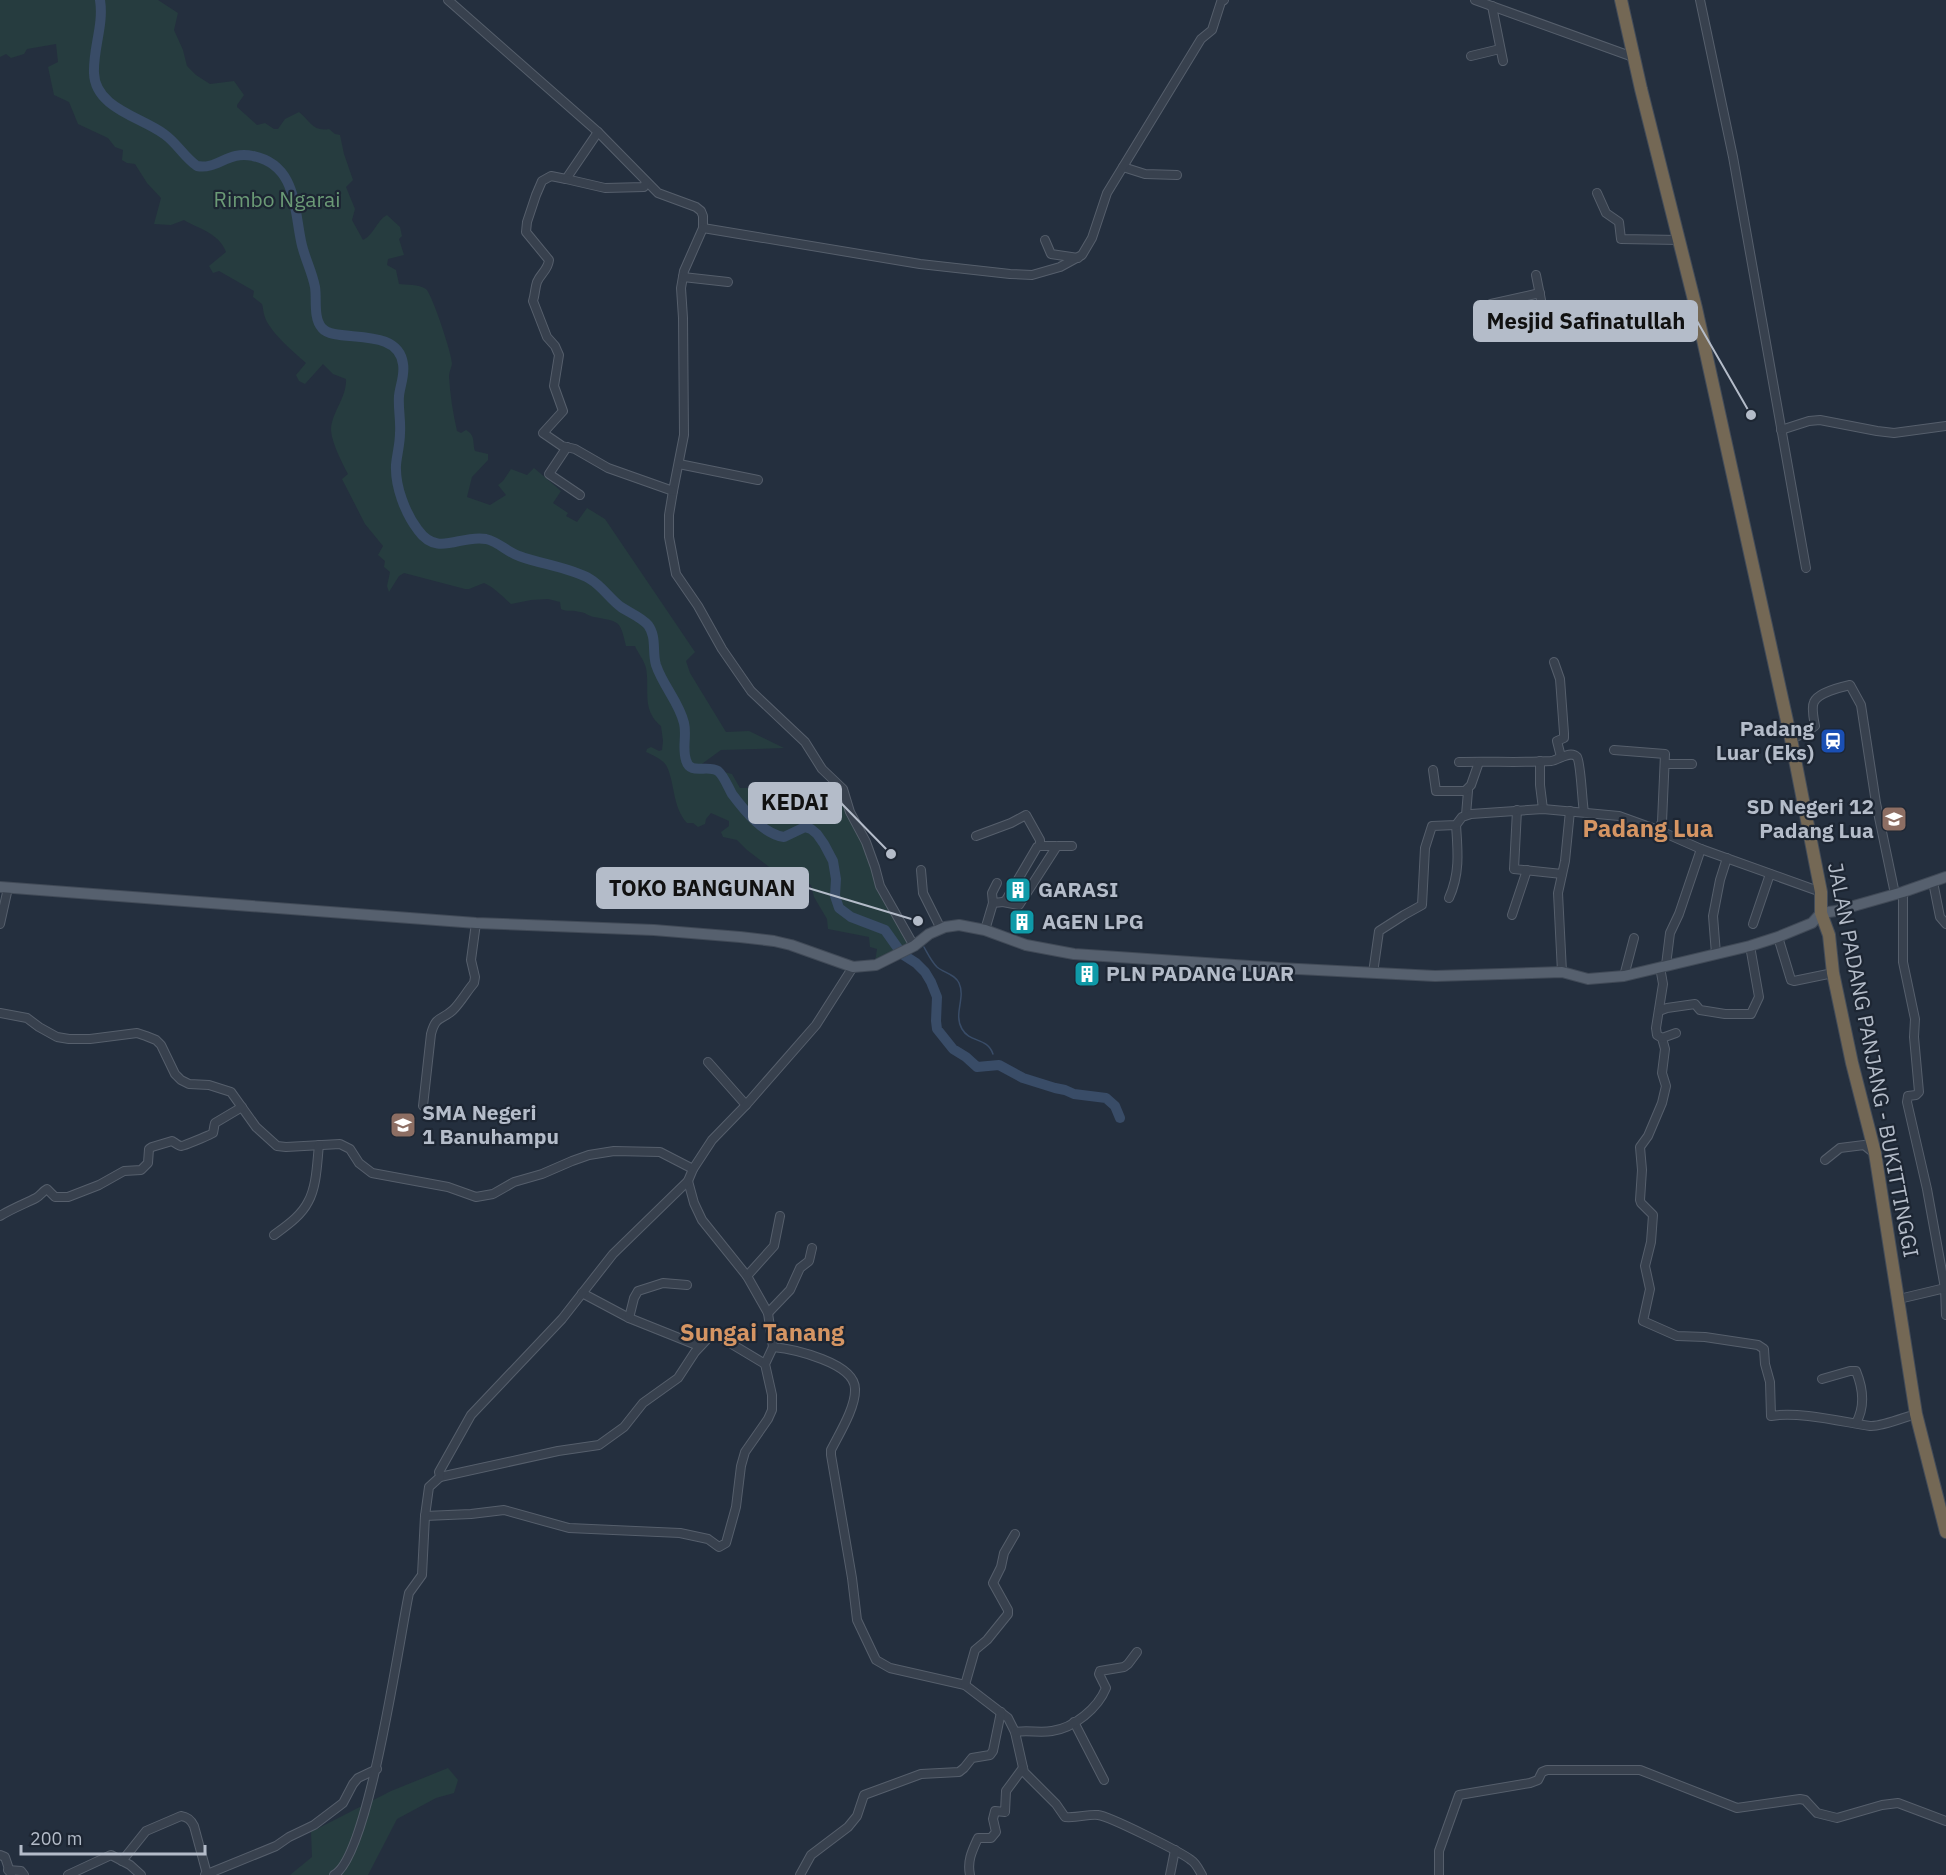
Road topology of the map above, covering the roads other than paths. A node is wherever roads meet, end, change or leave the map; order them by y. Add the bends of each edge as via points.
1 (448, 0) edge
2 (1224, 0) edge
3 (1475, 0) edge
4 (1621, 0) edge
5 (1700, 0) edge
6 (1492, 6) junction
7 (1500, 49) junction
8 (1471, 56) dead end
9 (1633, 57) junction
10 (1503, 61) dead end
11 (598, 132) junction
12 (1123, 167) junction
13 (1177, 175) dead end
14 (566, 179) junction
15 (646, 182) junction
16 (1597, 193) dead end
17 (703, 228) junction
18 (1045, 240) dead end
19 (1679, 240) junction
20 (1078, 258) junction
21 (1536, 275) dead end
22 (683, 277) junction
23 (729, 282) dead end
24 (1540, 293) junction
25 (1491, 304) dead end
26 (1696, 308) junction
27 (1547, 330) junction
28 (1501, 336) dead end
29 (1946, 426) edge
30 (1781, 430) junction
31 (567, 447) junction
32 (679, 464) junction
33 (758, 480) dead end
34 (673, 491) junction
35 (580, 495) dead end
36 (1806, 568) dead end
37 (1554, 662) dead end
38 (1791, 739) junction
39 (1560, 748) junction
40 (1614, 750) dead end
41 (1540, 761) junction
42 (1459, 762) dead end
43 (1479, 762) junction
44 (1692, 764) dead end
45 (1665, 765) junction
46 (1432, 770) dead end
47 (1466, 790) junction
48 (1543, 809) junction
49 (1517, 810) junction
50 (1570, 811) junction
51 (1584, 812) junction
52 (1466, 815) junction
53 (1456, 825) junction
54 (1658, 830) junction
55 (976, 836) dead end
56 (1040, 846) junction
57 (1057, 846) junction
58 (1072, 846) dead end
59 (1701, 849) junction
60 (1727, 858) junction
61 (921, 870) dead end
62 (1527, 870) junction
63 (1770, 873) junction
64 (1562, 874) junction
65 (1946, 877) edge
66 (1933, 882) junction
67 (997, 883) dead end
68 (4, 888) edge
69 (1821, 892) junction
70 (1899, 893) junction
71 (1449, 898) dead end
72 (1003, 902) junction
73 (993, 903) junction
74 (1821, 913) junction
75 (1512, 915) dead end
76 (476, 923) junction
77 (0, 924) edge
78 (1753, 924) dead end
79 (1946, 924) edge
80 (941, 929) junction
81 (985, 930) junction
82 (1778, 937) junction
83 (1634, 938) dead end
84 (1750, 945) junction
85 (913, 946) junction
86 (1716, 954) junction
87 (1663, 966) junction
88 (852, 967) junction
89 (1562, 972) junction
90 (1373, 973) junction
91 (1833, 973) junction
92 (1624, 976) junction
93 (1659, 1011) junction
94 (0, 1013) edge
95 (1676, 1033) dead end
96 (1662, 1038) junction
97 (708, 1062) dead end
98 (746, 1105) junction
99 (423, 1106) dead end
100 (242, 1107) junction
101 (320, 1145) junction
102 (1875, 1153) junction
103 (1824, 1160) dead end
104 (693, 1169) junction
105 (688, 1181) junction
106 (0, 1216) edge
107 (780, 1216) dead end
108 (274, 1235) dead end
109 (812, 1248) dead end
110 (747, 1276) junction
111 (687, 1284) dead end
112 (1945, 1286) edge
113 (582, 1293) junction
114 (1899, 1299) junction
115 (768, 1313) junction
116 (1946, 1315) edge
117 (629, 1318) junction
118 (699, 1346) junction
119 (773, 1347) junction
120 (765, 1365) junction
121 (1822, 1379) dead end
122 (1916, 1414) junction
123 (1856, 1423) junction
124 (440, 1477) junction
125 (425, 1516) junction
126 (1946, 1532) edge
127 (1016, 1534) dead end
128 (1137, 1652) dead end
129 (964, 1685) junction
130 (1000, 1712) junction
131 (1074, 1722) junction
132 (1015, 1732) junction
133 (377, 1768) junction
134 (1023, 1768) junction
135 (1104, 1780) dead end
136 (1946, 1821) edge
137 (1175, 1850) junction
138 (0, 1855) edge
139 (122, 1861) junction
140 (10, 1873) edge
141 (206, 1874) edge
142 (24, 1875) edge
143 (68, 1875) edge
144 (141, 1875) edge
145 (334, 1875) edge
146 (800, 1875) edge
147 (970, 1875) edge
148 (1170, 1875) edge
149 (1202, 1875) edge
150 (1439, 1875) edge

1 - 11 street
2 - 12 street via 1212,30 1201,39
3 - 6 street
4 - 9 highway, JALAN PADANG PANJANG - BUKITTINGGI
5 - 30 street
6 - 7 street
6 - 9 street
7 - 8 street
7 - 10 street
9 - 19 highway, JALAN PADANG PANJANG - BUKITTINGGI
11 - 14 street
11 - 15 street
12 - 13 street via 1145,174
12 - 20 street via 1107,193 1092,238
14 - 15 street via 605,188 644,187
14 - 31 street via 551,176 542,181 526,232 549,260 538,279 533,301 547,337 559,355 554,386 563,411 543,433
15 - 17 street via 658,193 701,211
16 - 19 street via 1606,213 1619,222 1622,240
17 - 20 street via 920,264 1010,274 1032,275
17 - 22 street
18 - 20 street via 1051,254
19 - 26 highway, JALAN PADANG PANJANG - BUKITTINGGI
21 - 24 street
22 - 23 street
22 - 32 street via 684,435
24 - 25 street
24 - 27 street
26 - 27 street via 1585,334 1571,327
26 - 38 highway, JALAN PADANG PANJANG - BUKITTINGGI
27 - 28 street
29 - 30 street via 1894,433 1820,420
30 - 36 street
31 - 34 street via 608,468
31 - 35 street via 549,474
32 - 33 street
32 - 34 street
34 - 85 street via 669,537 676,574 752,691 805,742 822,769 843,789 880,886
37 - 39 street via 1560,679 1564,733
38 - 69 highway, JALAN PADANG PANJANG - BUKITTINGGI
38 - 70 street via 1815,726 1813,704 1817,698 1837,688 1852,688 1861,705 1876,803
39 - 41 street via 1556,760
39 - 51 street via 1578,759
40 - 45 street via 1663,753
41 - 43 street
41 - 48 street
42 - 43 street
43 - 47 street
44 - 45 street
45 - 54 street via 1662,822
46 - 47 street via 1436,791
47 - 52 street
48 - 49 street
48 - 50 street
49 - 52 street
49 - 62 street via 1514,867
50 - 51 street
50 - 64 street
51 - 54 street via 1619,816
52 - 53 street
53 - 71 street via 1457,878
53 - 90 street via 1432,826 1425,848 1422,905 1379,931
54 - 59 street
55 - 56 street via 1026,815
56 - 57 street
56 - 72 street
57 - 58 street
57 - 72 street via 1019,905
59 - 60 street
59 - 87 street via 1670,933
60 - 63 street
60 - 86 street via 1713,916
61 - 80 street via 923,893
62 - 64 street
62 - 75 street
63 - 69 street
63 - 78 street
64 - 89 street via 1558,893
65 - 66 main road
66 - 70 main road
66 - 79 street via 1940,917
67 - 73 street
68 - 76 main road
68 - 77 street
69 - 74 highway, JALAN PADANG PANJANG - BUKITTINGGI
70 - 74 main road
70 - 112 street via 1904,962 1915,1019 1918,1092 1908,1096 1907,1102
72 - 73 street
73 - 81 street
74 - 82 main road via 1812,923
74 - 91 highway, JALAN PADANG PANJANG - BUKITTINGGI via 1829,935
76 - 88 main road via 654,930 774,940
76 - 99 street via 471,960 474,983 452,1011 434,1024
80 - 81 main road via 959,925
80 - 85 main road
81 - 90 main road via 1026,945 1074,954
82 - 84 main road
82 - 91 street via 1791,980
83 - 92 street
84 - 86 main road
84 - 93 street via 1759,997 1751,1014 1700,1010 1695,1004
85 - 88 main road via 880,963
86 - 87 main road
87 - 92 main road
87 - 93 street
88 - 98 street via 816,1025
89 - 90 main road via 1436,976
89 - 92 main road via 1588,979
91 - 102 highway, JALAN PADANG PANJANG - BUKITTINGGI
93 - 96 street via 1656,1028
94 - 100 street via 27,1018 57,1037 69,1039 137,1033 146,1036 161,1046 180,1080 225,1089
95 - 96 street
96 - 123 street via 1665,1092 1640,1147 1640,1200 1653,1215 1646,1262 1650,1289 1643,1321 1673,1335 1705,1336 1762,1347 1772,1416
97 - 98 street
98 - 104 street via 712,1140
100 - 101 street via 277,1146
100 - 106 street via 215,1123 211,1136 184,1146 172,1141 152,1147 148,1163 141,1170 124,1171 68,1197 55,1197 47,1189
101 - 104 street via 346,1146 372,1173 448,1187 476,1197 493,1194 505,1185 589,1155 614,1151 660,1152
101 - 108 street via 308,1203
102 - 103 street via 1864,1145 1840,1148
102 - 114 highway, JALAN PADANG PANJANG - BUKITTINGGI
104 - 105 street
105 - 110 street via 702,1220
105 - 113 street via 613,1254
107 - 110 street via 774,1246
109 - 115 street via 809,1261 799,1269 790,1290
110 - 115 street
111 - 117 street via 663,1283 638,1291
112 - 114 street
112 - 116 street
113 - 117 street
113 - 124 street via 471,1415
114 - 122 highway, JALAN PADANG PANJANG - BUKITTINGGI
115 - 119 street
117 - 118 street
118 - 120 street via 714,1335
118 - 124 street via 678,1378 599,1445
119 - 120 street
119 - 129 street via 804,1353 851,1376 855,1389 851,1407 831,1455 857,1620 876,1660 890,1668
120 - 125 street via 772,1410 745,1452 736,1507 723,1546 680,1533 569,1528 504,1510
121 - 123 street via 1856,1371 1862,1396
122 - 123 street via 1873,1426
122 - 126 highway, JALAN PADANG PANJANG - BUKITTINGGI
124 - 125 street via 429,1487
125 - 133 street via 422,1575 409,1593
127 - 129 street via 993,1583 1008,1614 975,1650
128 - 131 street via 1124,1667 1100,1671 1104,1692
129 - 130 street
130 - 132 street
130 - 146 street via 990,1755 972,1758 959,1772 921,1774 864,1795 848,1827 811,1855
131 - 132 street via 1052,1731
131 - 135 street
132 - 134 street
133 - 141 street via 358,1778 343,1803 314,1825 276,1846
133 - 145 street via 355,1844 342,1870
134 - 137 street via 1065,1817 1098,1815
134 - 147 street via 1006,1791 1005,1812 995,1810 996,1832 991,1838 978,1838 970,1855
136 - 150 street via 1898,1803 1840,1818 1817,1813 1800,1799 1737,1808 1640,1770 1547,1770 1530,1783 1459,1795 1439,1851
137 - 148 street
137 - 149 street via 1193,1861
138 - 140 street via 5,1857
139 - 141 street via 146,1831 186,1816 195,1826
139 - 143 street via 111,1855
139 - 144 street
140 - 142 street via 21,1871

